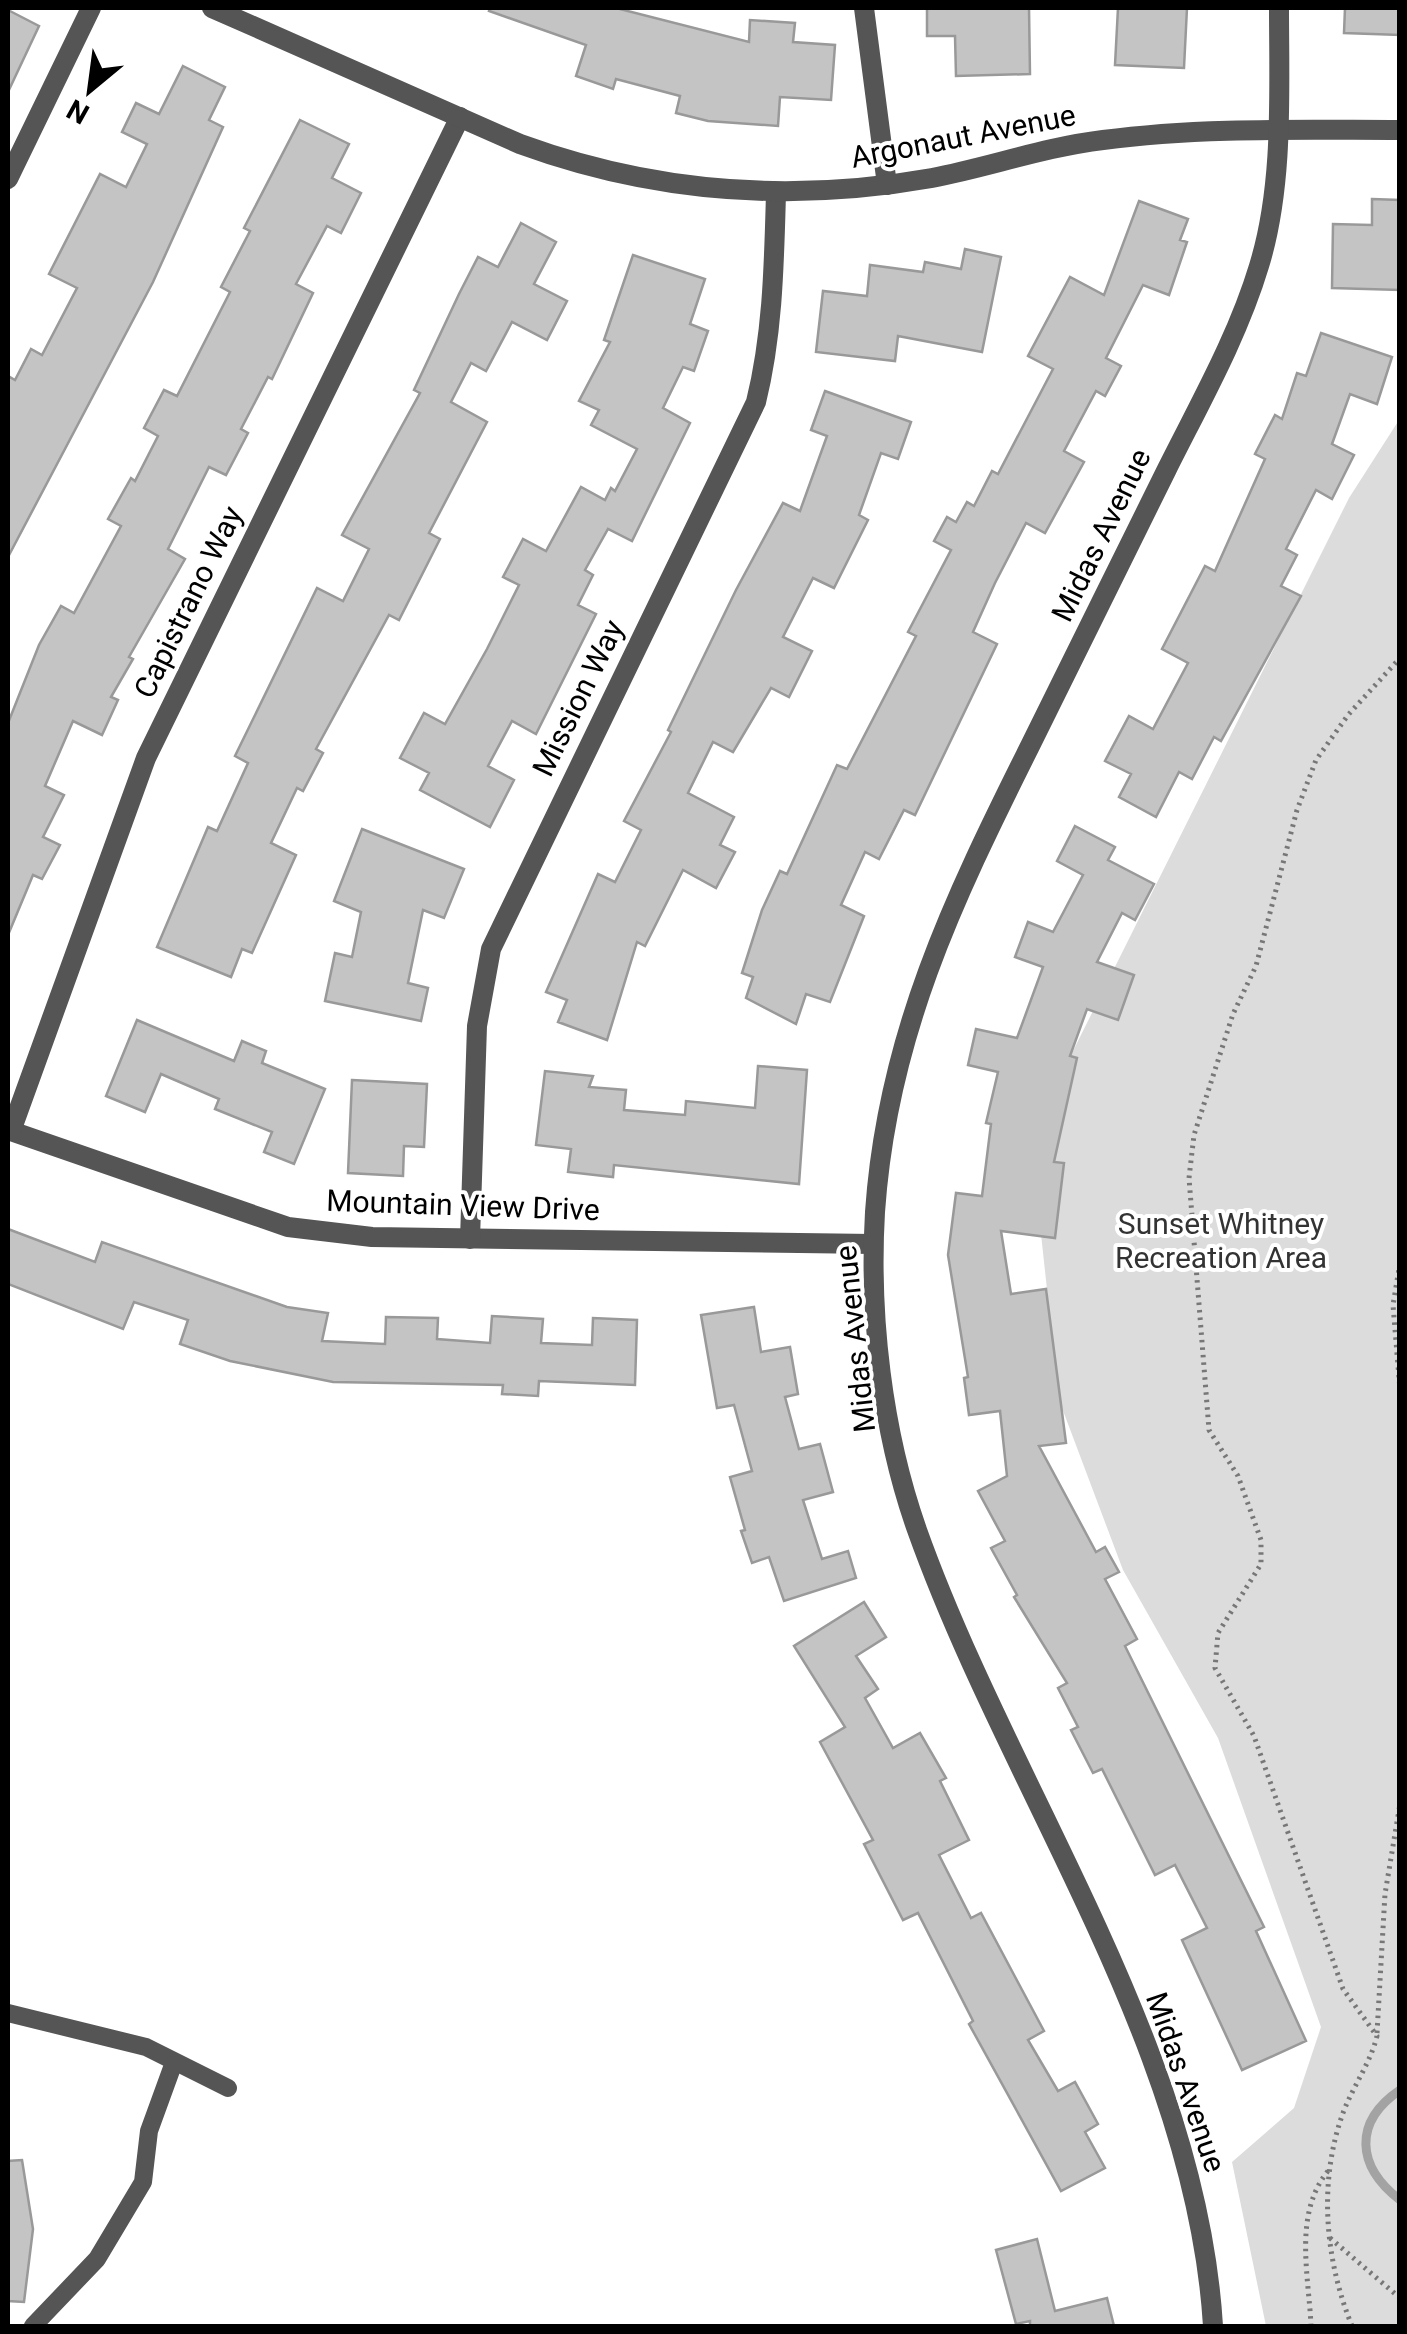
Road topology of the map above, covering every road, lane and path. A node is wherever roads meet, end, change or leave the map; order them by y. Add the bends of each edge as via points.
1 (91, 8) edge
2 (212, 8) edge
3 (864, 8) edge
4 (1279, 8) edge
5 (460, 117) junction
6 (1400, 130) edge
7 (1276, 131) junction
8 (8, 179) edge
9 (887, 185) junction
10 (776, 192) junction
11 (1400, 658) edge
12 (9, 1130) edge
13 (470, 1239) junction
14 (873, 1244) junction
15 (1400, 1263) edge
16 (1400, 1390) edge
17 (1400, 1804) edge
18 (8, 2013) edge
19 (1377, 2036) junction
20 (174, 2064) junction
21 (228, 2088) dead end
22 (1330, 2169) junction
23 (1329, 2236) junction
24 (1400, 2298) edge
25 (33, 2326) edge
26 (1213, 2326) edge
27 (1311, 2326) edge
28 (1352, 2326) edge

1 - 8 street
2 - 5 street, Argonaut Avenue
3 - 9 street
4 - 7 street, Midas Avenue
5 - 10 street, Argonaut Avenue via 571,163 629,177 684,188
5 - 12 street, Capistrano Way via 146,758
6 - 7 street, Argonaut Avenue
7 - 9 street, Argonaut Avenue via 1098,140
7 - 14 street, Midas Avenue via 1269,222 1246,303 969,869 919,988 888,1103
9 - 10 street, Argonaut Avenue
10 - 13 street, Mission Way via 772,304 756,402 492,949 477,1026
11 - 19 path via 1316,760 1296,810 1256,966 1194,1135 1189,1178 1209,1430 1238,1476 1261,1540 1261,1564 1218,1634 1215,1668 1254,1736 1343,1989
12 - 13 street, Mountain View Drive via 288,1227
13 - 14 street, Mountain View Drive
14 - 26 street, Midas Avenue via 884,1387 916,1528 1152,2060 1196,2206
15 - 16 path via 1394,1305
17 - 19 path via 1384,1894
18 - 20 lane via 146,2047
19 - 22 path via 1343,2112
20 - 21 lane
20 - 25 lane via 149,2131 143,2182 96,2258
22 - 23 path
22 - 27 path via 1312,2202 1306,2232
23 - 24 path
23 - 28 path

